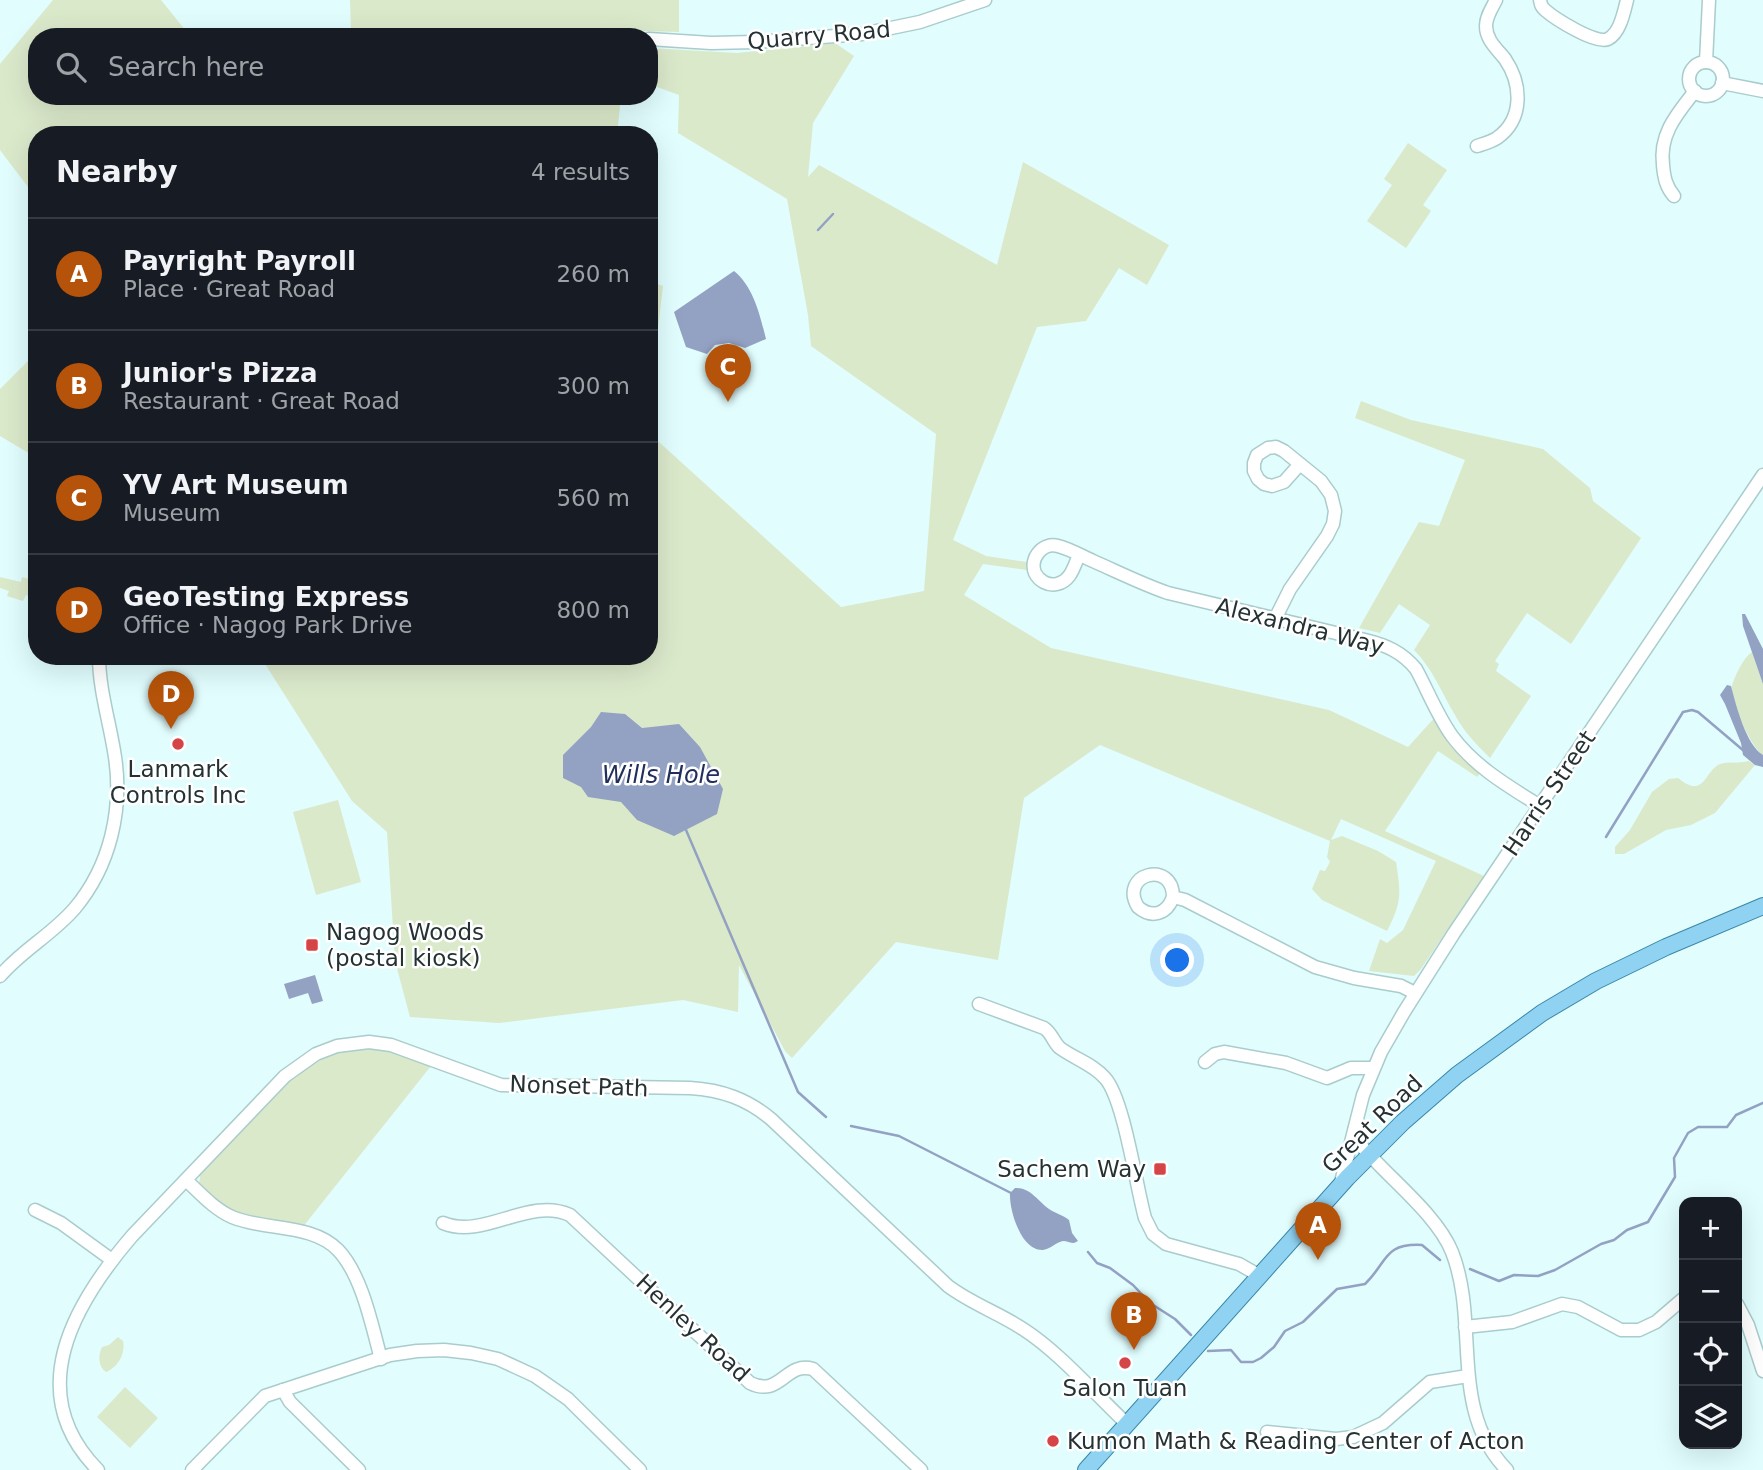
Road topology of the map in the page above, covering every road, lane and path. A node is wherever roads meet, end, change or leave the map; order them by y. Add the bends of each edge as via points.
1 (985, 0) edge
2 (1496, 0) edge
3 (1540, 0) edge
4 (1627, 0) edge
5 (1709, 0) edge
6 (658, 40) edge
7 (1706, 62) junction
8 (1723, 83) junction
9 (1763, 91) edge
10 (1695, 92) junction
11 (1477, 146) dead end
12 (1674, 196) dead end
13 (1300, 464) dead end
14 (1763, 475) edge
15 (1079, 555) dead end
16 (1275, 619) junction
17 (99, 665) edge
18 (1540, 806) junction
19 (1173, 897) dead end
20 (1763, 906) edge
21 (0, 976) edge
22 (1415, 993) junction
23 (979, 1004) dead end
24 (1205, 1062) dead end
25 (1373, 1068) junction
26 (1355, 1121) junction
27 (1369, 1155) junction
28 (186, 1180) junction
29 (1339, 1186) junction
30 (35, 1210) dead end
31 (443, 1223) dead end
32 (112, 1260) junction
33 (1260, 1276) junction
34 (1679, 1302) edge
35 (1742, 1314) edge
36 (1465, 1327) junction
37 (381, 1359) junction
38 (1763, 1371) edge
39 (1468, 1377) junction
40 (283, 1391) junction
41 (1127, 1423) junction
42 (1267, 1432) dead end
43 (98, 1470) edge
44 (192, 1470) edge
45 (359, 1470) edge
46 (640, 1470) edge
47 (920, 1470) edge
48 (1086, 1470) edge
49 (1507, 1470) edge

1 - 6 street, Quarry Road via 920,22 862,34 756,42
2 - 11 street via 1488,15 1488,36 1513,73 1518,107 1504,132
3 - 4 street via 1544,9 1592,39 1602,40 1617,31
5 - 7 street
7 - 8 street via 1720,70
7 - 10 street via 1691,73
8 - 9 street
8 - 10 street via 1713,94
10 - 12 street via 1674,118 1663,142 1665,178
13 - 16 street via 1330,492 1335,518
14 - 18 street, Harris Street
15 - 16 street, Alexandra Way via 1168,593
16 - 18 street, Alexandra Way via 1372,642 1400,654 1416,669 1447,727 1467,753
17 - 21 street via 118,782 107,851 76,906
18 - 22 street, Harris Street
19 - 22 street via 1315,967
20 - 27 main road, Great Road via 1666,947 1542,1013 1457,1075
22 - 25 street, Harris Street
23 - 33 street via 1044,1027 1058,1046 1105,1078 1118,1104 1145,1218 1158,1240 1238,1264
24 - 25 street via 1224,1052 1286,1063 1327,1078 1351,1068
25 - 26 street, Harris Street
26 - 27 street via 1356,1139
26 - 29 street, Harris Street
27 - 29 main road, Great Road
27 - 36 street via 1450,1245 1460,1280
28 - 32 street, Nonset Path
28 - 37 street via 230,1216 312,1236 337,1250 359,1288
28 - 41 street, Nonset Path via 296,1067 347,1043 402,1048 501,1084 690,1088 727,1094 771,1119 948,1286 1035,1337
29 - 33 main road, Great Road
30 - 32 street
31 - 47 street, Henley Road via 466,1228 549,1210 570,1215 750,1384 771,1387 799,1368 813,1369
32 - 43 street, Nonset Path via 69,1333 58,1382 69,1431
33 - 41 main road, Great Road
34 - 36 street via 1639,1330 1621,1330 1562,1304 1512,1322
35 - 38 street
36 - 39 street
37 - 40 street
37 - 46 street via 444,1350 510,1364 558,1391
39 - 42 street via 1430,1382 1383,1423 1353,1437
39 - 49 street via 1480,1429
40 - 44 street via 265,1396
40 - 45 street
41 - 48 main road, Great Road

